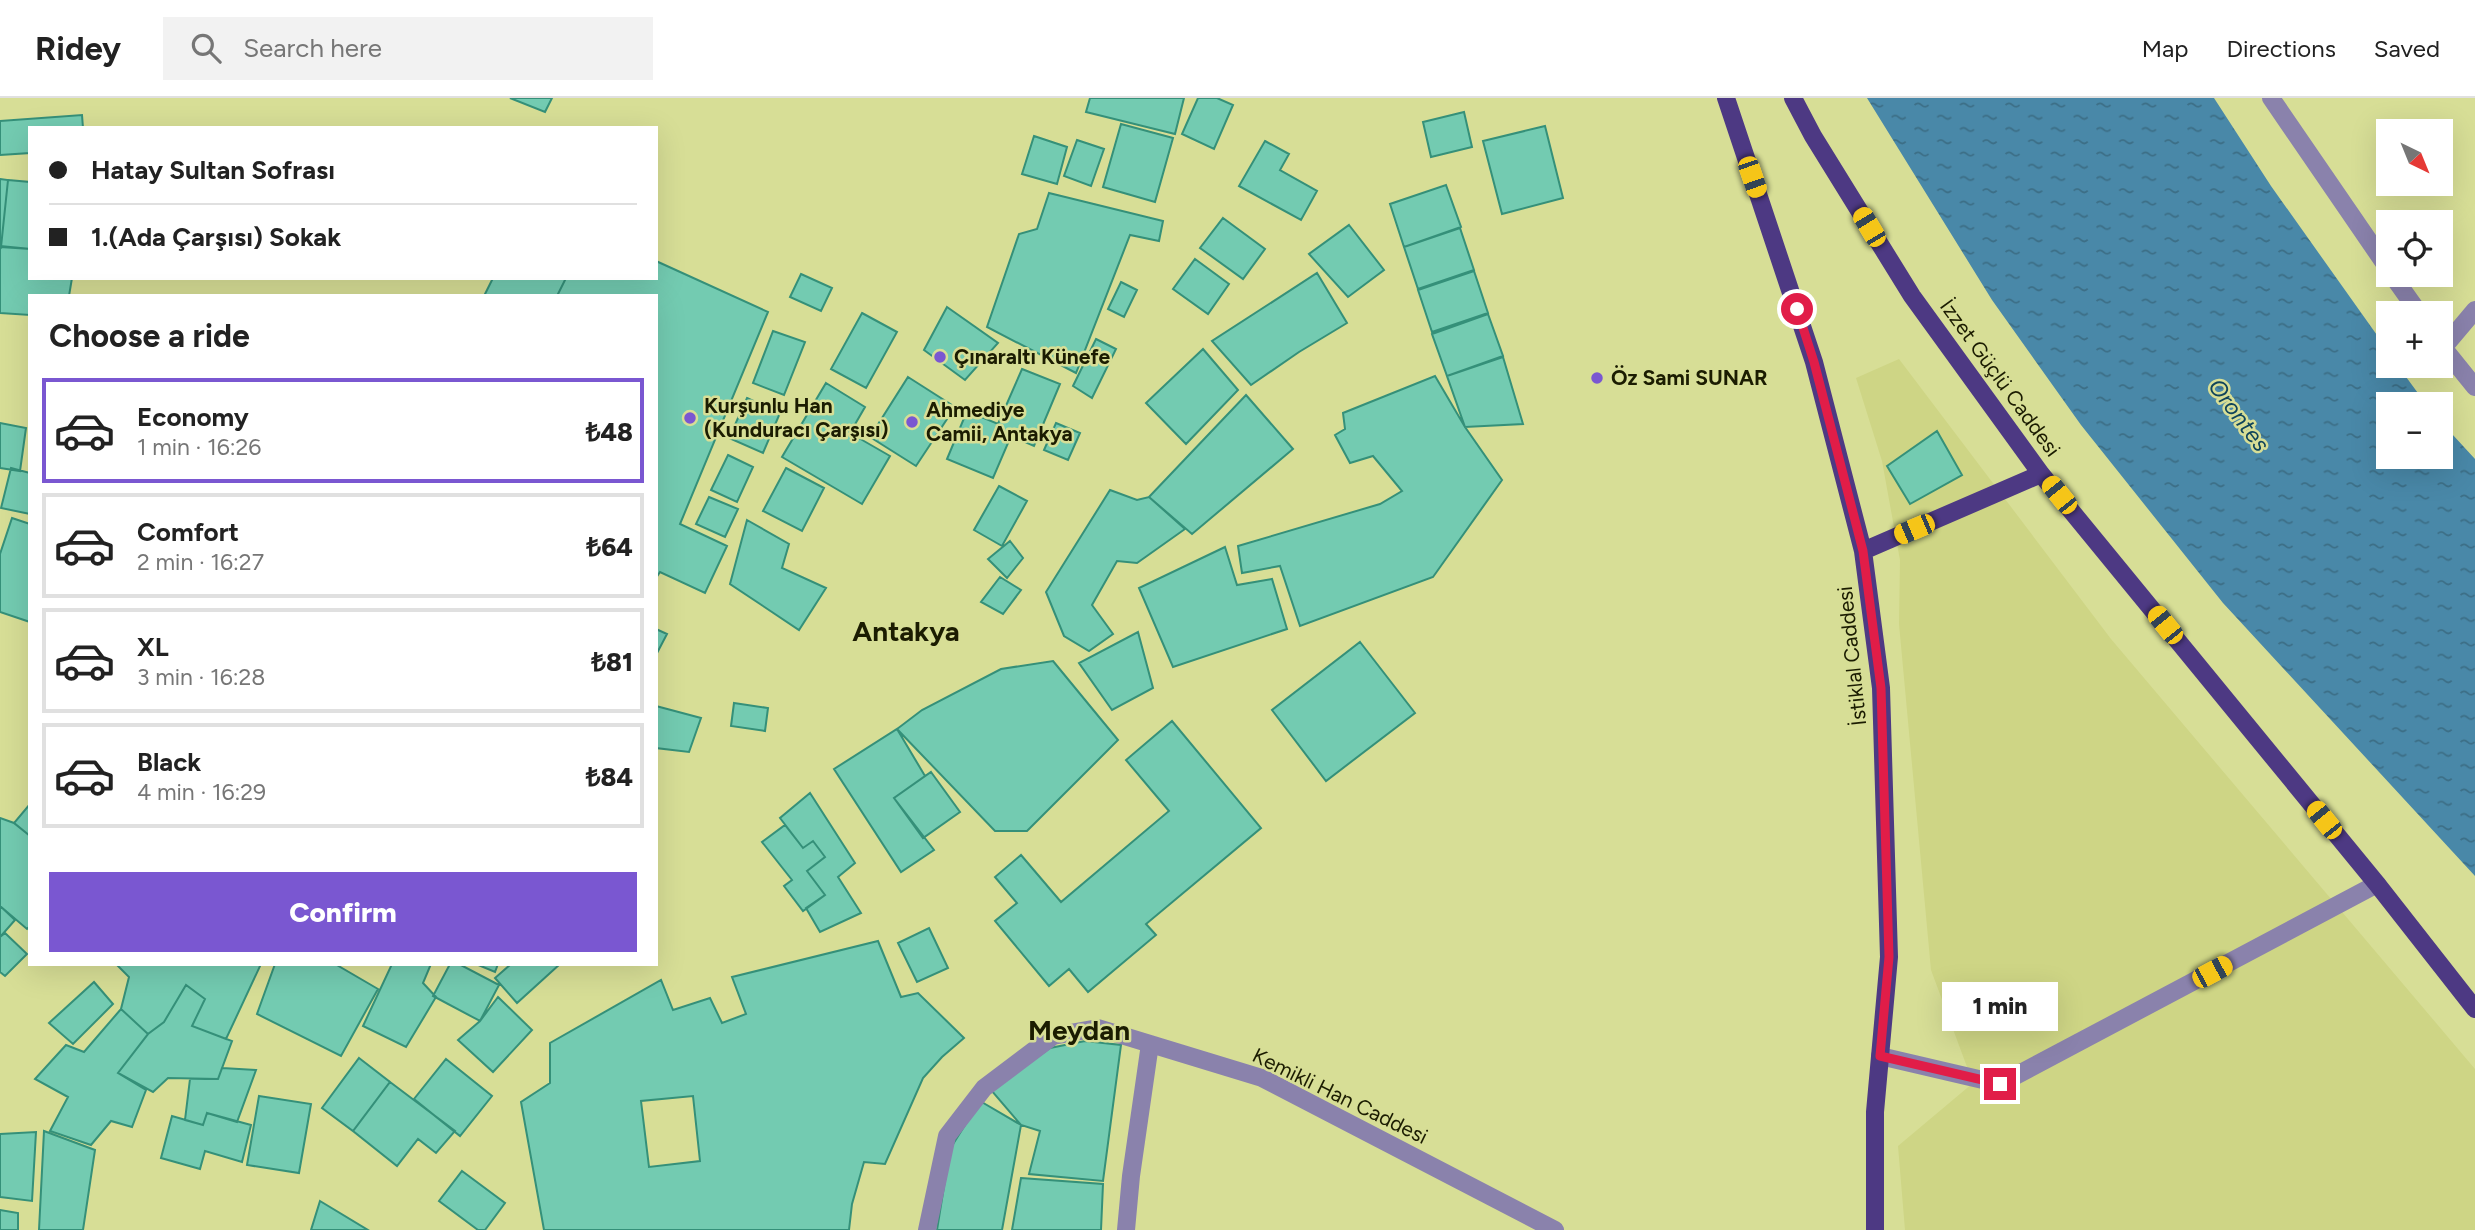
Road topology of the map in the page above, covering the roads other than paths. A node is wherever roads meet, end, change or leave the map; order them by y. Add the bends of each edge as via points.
1 (1726, 98) edge
2 (1793, 98) edge
3 (2271, 98) edge
4 (2376, 251) edge
5 (2475, 310) edge
6 (2453, 335) edge
7 (2453, 360) edge
8 (2475, 387) edge
9 (2041, 474) junction
10 (1863, 551) junction
11 (2377, 884) junction
12 (2475, 1009) edge
13 (1150, 1044) junction
14 (1880, 1056) junction
15 (928, 1230) edge
16 (1126, 1230) edge
17 (1555, 1230) edge
18 (1875, 1230) edge

1 - 10 main road, İstiklal Caddesi via 1814,362
2 - 9 main road, İzzet Güçlü Caddesi via 1912,296
3 - 4 street
5 - 6 street
7 - 8 street
9 - 10 main road
9 - 11 main road, İzzet Güçlü Caddesi
10 - 14 main road, İstiklal Caddesi via 1881,688 1889,957
11 - 12 main road, İzzet Güçlü Caddesi
11 - 14 street via 2000,1084
13 - 15 street, Kemikli Han Caddesi via 1098,1028 1052,1036 984,1088 947,1136
13 - 16 street
13 - 17 street, Kemikli Han Caddesi via 1262,1078
14 - 18 main road, İstiklal Caddesi

